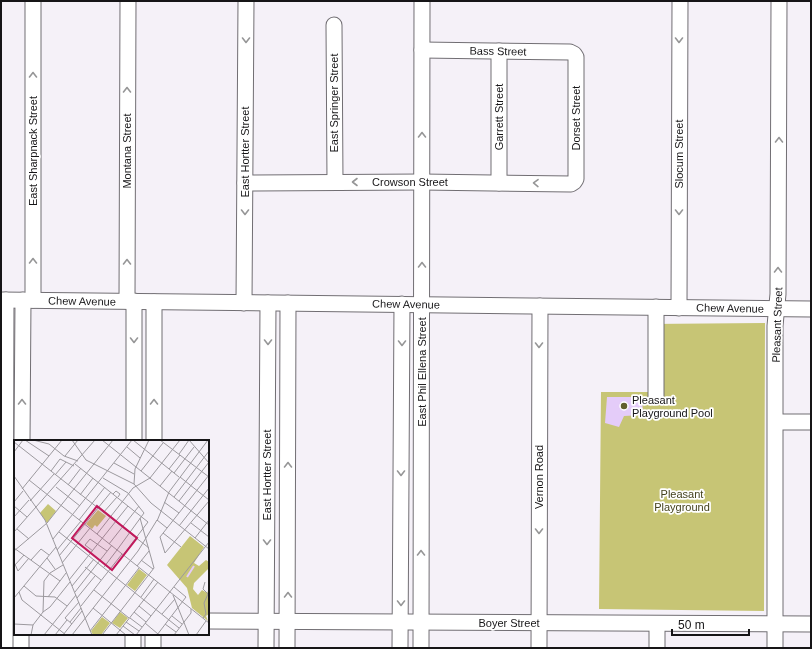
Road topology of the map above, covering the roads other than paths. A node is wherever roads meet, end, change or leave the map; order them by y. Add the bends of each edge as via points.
1 (33, 1) edge
2 (128, 1) edge
3 (246, 1) edge
4 (422, 1) edge
5 (680, 1) edge
6 (779, 1) edge
7 (334, 25) dead end
8 (422, 50) junction
9 (499, 51) junction
10 (574, 54) joint
11 (335, 182) junction
12 (422, 182) junction
13 (574, 182) joint
14 (245, 183) junction
15 (499, 183) junction
16 (4, 300) edge
17 (28, 300) junction
18 (130, 301) junction
19 (154, 302) junction
20 (244, 303) junction
21 (268, 303) junction
22 (288, 303) junction
23 (402, 304) junction
24 (422, 304) junction
25 (540, 306) junction
26 (656, 307) junction
27 (679, 308) junction
28 (777, 309) junction
29 (811, 309) edge
30 (656, 397) dead end
31 (776, 422) junction
32 (811, 422) edge
33 (22, 440) edge
34 (134, 440) edge
35 (154, 440) edge
36 (7, 620) edge
37 (209, 620) edge
38 (266, 620) junction
39 (288, 620) junction
40 (400, 622) junction
41 (421, 622) junction
42 (539, 623) junction
43 (657, 624) junction
44 (775, 624) junction
45 (811, 624) edge
46 (21, 635) edge
47 (133, 635) edge
48 (153, 635) edge
49 (5, 648) edge
50 (21, 648) edge
51 (133, 648) edge
52 (153, 648) edge
53 (266, 648) edge
54 (287, 648) edge
55 (400, 648) edge
56 (421, 648) edge
57 (539, 648) edge
58 (657, 648) edge
59 (775, 648) edge

17 -> 1 street, East Sharpnack Street
18 -> 2 street, Montana Street
3 -> 14 street, East Hortter Street
4 - 8 street, East Phil Ellena Street
5 -> 27 street, Slocum Street
28 -> 6 street, Pleasant Street
7 - 11 street, East Springer Street
8 - 9 street, Bass Street
12 -> 8 street, East Phil Ellena Street
9 - 10 street, Bass Street
9 - 15 street, Garrett Street
10 - 13 street, Dorset Street
12 -> 11 street, Crowson Street
11 - 14 street, Crowson Street
12 - 15 street, Crowson Street
24 -> 12 street, East Phil Ellena Street
13 -> 15 street, Crowson Street
14 -> 20 street, East Hortter Street
16 - 17 street, Chew Avenue
16 - 36 street
17 - 18 street, Chew Avenue
33 -> 17 street, East Sharpnack Street
18 - 19 street, Chew Avenue
18 -> 34 street, Montana Street
19 - 20 street, Chew Avenue
35 -> 19 street
20 - 21 street, Chew Avenue
21 - 22 street, Chew Avenue
21 -> 38 street, East Hortter Street
22 - 23 street, Chew Avenue
39 -> 22 street, East Hortter Street
23 - 24 street, Chew Avenue
23 -> 40 street, East Phil Ellena Street
24 - 25 street, Chew Avenue
41 -> 24 street, East Phil Ellena Street
25 - 26 street, Chew Avenue
25 -> 42 street, Vernon Road
26 - 27 street, Chew Avenue
26 - 30 street
27 - 28 street, Chew Avenue
28 - 29 street, Chew Avenue
28 - 31 street, Pleasant Street
31 - 32 street
31 - 44 street, Pleasant Street
36 - 49 street
37 - 38 street, Boyer Street
38 - 39 street, Boyer Street
38 - 53 street, East Hortter Street
39 - 40 street, Boyer Street
39 - 54 street, East Hortter Street
40 - 41 street, Boyer Street
40 - 55 street, East Phil Ellena Street
41 - 42 street, Boyer Street
41 - 56 street, East Phil Ellena Street
42 - 43 street, Boyer Street
42 - 57 street, Vernon Road
43 - 44 street, Boyer Street
43 - 58 street
44 - 45 street, Boyer Street
44 - 59 street, Pleasant Street
46 - 50 street
47 - 51 street
48 - 52 street

